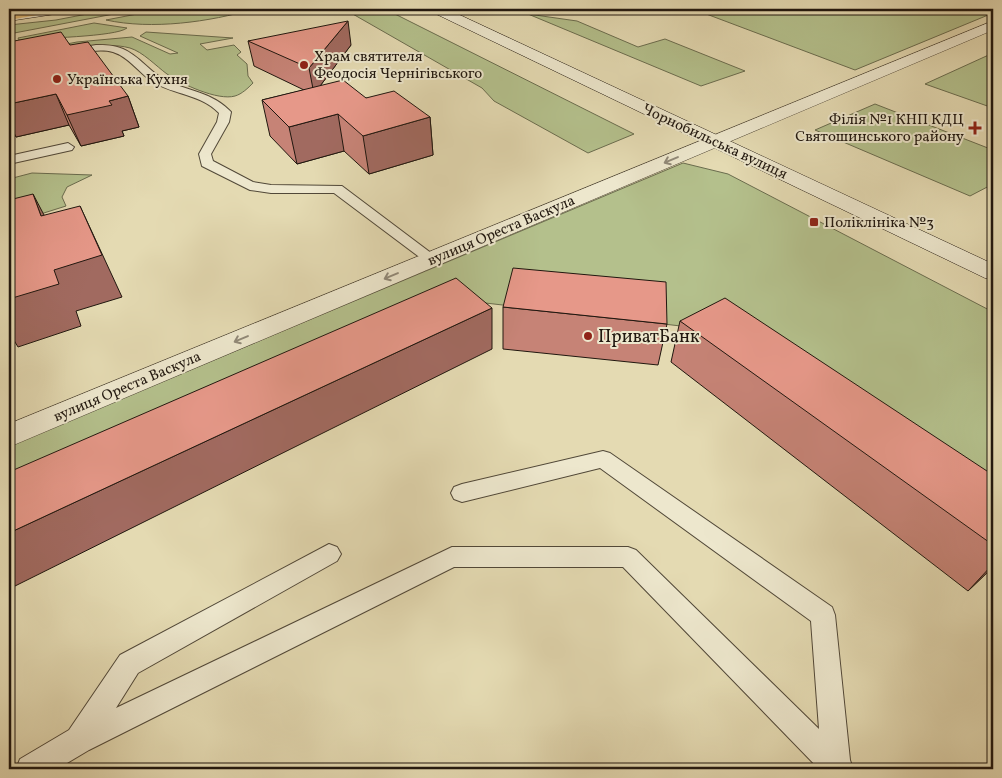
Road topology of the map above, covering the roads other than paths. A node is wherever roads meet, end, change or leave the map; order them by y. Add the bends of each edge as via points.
1 (49, 9) edge
2 (62, 9) edge
3 (437, 9) edge
4 (9, 16) edge
5 (993, 25) edge
6 (53, 56) edge
7 (716, 141) junction
8 (68, 147) edge
9 (9, 160) edge
10 (431, 259) junction
11 (993, 273) edge
12 (9, 436) edge
13 (462, 493) dead end
14 (329, 554) dead end
15 (79, 740) junction
16 (838, 768) edge
17 (30, 769) edge

1 - 4 highway
2 - 4 street
3 - 7 street, Чорнобильська вулиця
5 - 7 street, вулиця Ореста Васкула
6 - 10 lane via 98,49 123,53 157,80 211,101 225,112 205,154 207,163 250,186 271,190 337,189
7 -> 10 street, вулиця Ореста Васкула
7 - 11 street, Чорнобильська вулиця
8 - 9 lane
10 -> 12 street, вулиця Ореста Васкула
13 - 16 lane via 603,459 823,615
14 - 15 lane via 128,664
15 - 16 lane via 452,557 628,557
15 - 17 lane

